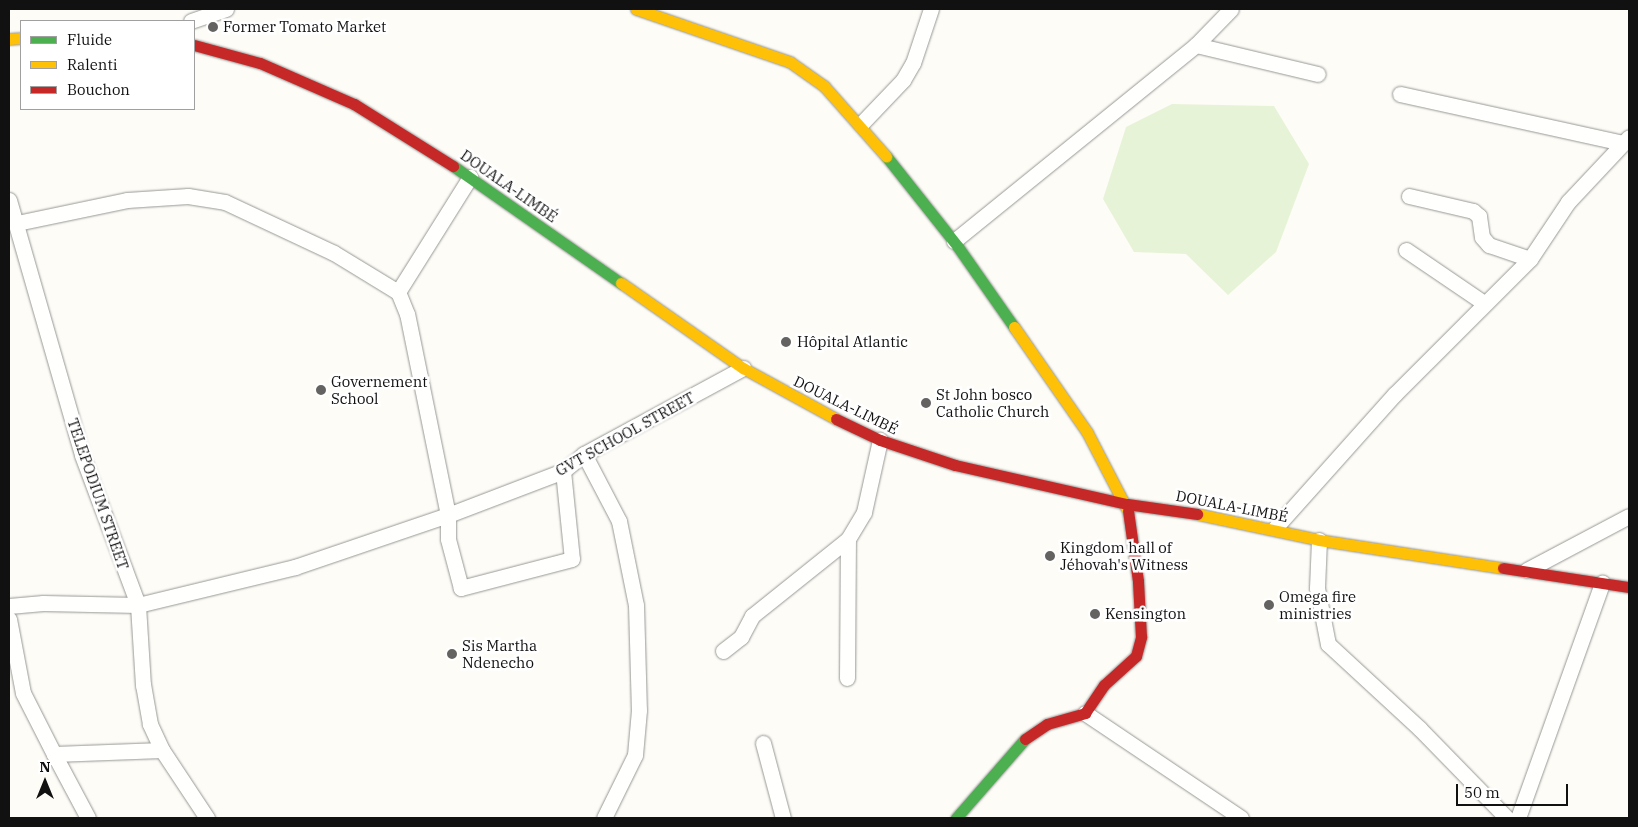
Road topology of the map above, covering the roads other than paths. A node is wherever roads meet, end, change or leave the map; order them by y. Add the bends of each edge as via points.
1 (226, 9) edge
2 (636, 9) edge
3 (931, 9) edge
4 (1231, 9) edge
5 (194, 20) edge
6 (195, 45) edge
7 (1196, 45) junction
8 (1318, 74) dead end
9 (1400, 94) dead end
10 (861, 124) junction
11 (1626, 140) edge
12 (470, 177) junction
13 (1409, 196) dead end
14 (9, 200) edge
15 (17, 223) junction
16 (954, 241) junction
17 (1406, 250) dead end
18 (1530, 258) junction
19 (398, 292) junction
20 (1484, 303) junction
21 (743, 368) junction
22 (880, 440) junction
23 (584, 454) junction
24 (562, 471) junction
25 (1127, 504) junction
26 (448, 515) junction
27 (1629, 516) edge
28 (1275, 528) junction
29 (848, 539) junction
30 (1319, 540) junction
31 (1523, 572) junction
32 (1602, 583) junction
33 (1629, 588) edge
34 (138, 605) junction
35 (9, 606) edge
36 (9, 619) edge
37 (723, 651) dead end
38 (846, 678) dead end
39 (1085, 712) junction
40 (763, 743) dead end
41 (162, 750) junction
42 (54, 754) junction
43 (960, 817) edge
44 (88, 818) edge
45 (207, 818) edge
46 (604, 818) edge
47 (783, 818) edge
48 (1241, 818) edge
49 (1507, 818) edge
50 (1518, 818) edge

1 - 5 street
2 - 10 main road via 790,62 824,86
3 - 10 street via 913,63 903,80
4 - 7 street
6 - 12 main road, DOUALA-LIMBÉ via 260,63 354,104
7 - 8 street
7 - 16 street
9 - 11 street
10 - 16 main road
11 - 18 street via 1568,202
12 - 19 street
12 - 21 main road, DOUALA-LIMBÉ
13 - 18 street via 1473,211 1479,216 1482,237 1489,245
14 - 15 street, TELEPODIUM STREET
15 - 19 street via 127,200 188,196 225,202 334,253
15 - 34 street, TELEPODIUM STREET via 82,454
16 - 25 main road via 1062,394
17 - 20 street
18 - 20 street
19 - 26 street via 407,314
20 - 28 street via 1395,394
21 - 22 main road, DOUALA-LIMBÉ via 804,403
21 - 23 street, GVT SCHOOL STREET
22 - 25 main road, DOUALA-LIMBÉ via 955,465
22 - 29 street via 864,512
23 - 24 street, GVT SCHOOL STREET
23 - 46 street via 620,521 636,605 639,710 635,755
24 - 26 street, GVT SCHOOL STREET
24 - 26 street via 573,549 569,562 461,588 448,539
25 - 28 main road, DOUALA-LIMBÉ via 1155,506
25 - 39 main road via 1138,582 1141,637 1136,656 1104,685
26 - 34 street, GVT SCHOOL STREET via 295,566
27 - 31 street
28 - 30 main road, DOUALA-LIMBÉ
29 - 37 street via 752,616 741,637
29 - 38 street
30 - 31 main road, DOUALA-LIMBÉ
30 - 49 street via 1317,588 1328,644 1420,729
31 - 32 main road, DOUALA-LIMBÉ
32 - 33 main road, DOUALA-LIMBÉ
32 - 50 street
34 - 35 street via 43,603
34 - 41 street, TELEPODIUM STREET via 143,685 150,724
36 - 42 street via 23,693
39 - 43 main road via 1047,724 1025,739
39 - 48 street
40 - 47 street
41 - 42 street
41 - 45 street, TELEPODIUM STREET
42 - 44 street

